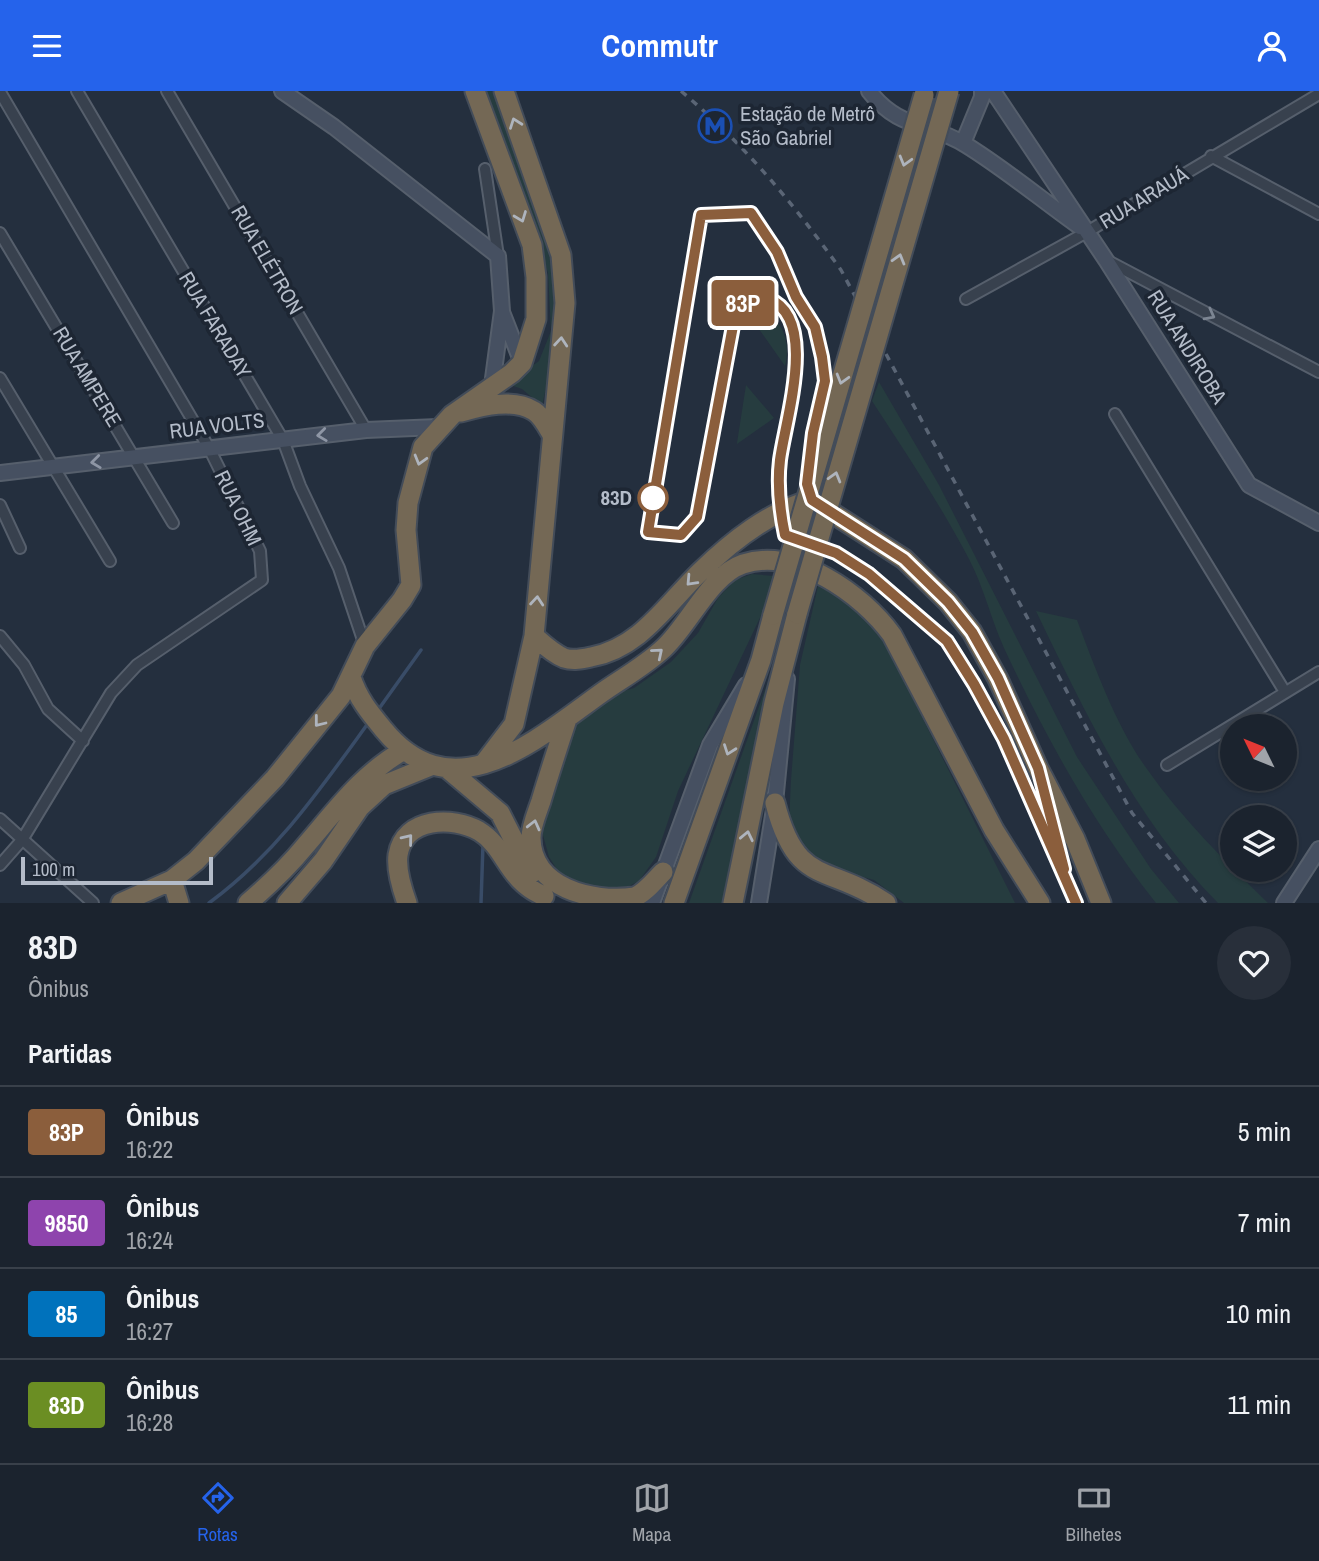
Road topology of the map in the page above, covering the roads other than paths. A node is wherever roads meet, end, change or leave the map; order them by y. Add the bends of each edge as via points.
1 (77, 91) edge
2 (167, 91) edge
3 (282, 91) edge
4 (475, 91) edge
5 (504, 91) edge
6 (869, 91) edge
7 (949, 91) edge
8 (982, 91) edge
9 (993, 91) edge
10 (0, 92) edge
11 (925, 93) edge
12 (1319, 94) edge
13 (963, 143) junction
14 (1211, 156) junction
15 (485, 169) dead end
16 (1319, 214) edge
17 (1087, 232) junction
18 (0, 233) edge
19 (498, 256) junction
20 (1106, 260) junction
21 (967, 299) dead end
22 (502, 311) junction
23 (522, 363) junction
24 (1319, 372) edge
25 (0, 378) edge
26 (486, 390) junction
27 (1115, 414) dead end
28 (445, 421) junction
29 (366, 430) junction
30 (551, 433) junction
31 (283, 440) junction
32 (209, 448) junction
33 (135, 457) junction
34 (52, 467) junction
35 (0, 473) edge
36 (0, 505) edge
37 (173, 523) dead end
38 (1319, 523) edge
39 (20, 548) dead end
40 (110, 561) dead end
41 (0, 636) edge
42 (534, 636) junction
43 (365, 646) junction
44 (789, 646) junction
45 (761, 660) junction
46 (351, 677) junction
47 (1316, 678) edge
48 (1285, 692) junction
49 (567, 719) junction
50 (83, 741) junction
51 (404, 750) junction
52 (484, 763) junction
53 (1167, 765) dead end
54 (441, 767) junction
55 (775, 803) junction
56 (0, 819) edge
57 (994, 830) junction
58 (22, 840) junction
59 (1319, 849) edge
60 (0, 865) edge
61 (663, 872) junction
62 (172, 880) junction
63 (547, 899) edge
64 (93, 903) edge
65 (121, 903) edge
66 (178, 903) edge
67 (248, 903) edge
68 (287, 903) edge
69 (407, 903) edge
70 (652, 903) edge
71 (674, 903) edge
72 (733, 903) edge
73 (759, 903) edge
74 (887, 903) edge
75 (1027, 903) edge
76 (1040, 903) edge
77 (1101, 903) edge
78 (1284, 903) edge

1 - 31 street, RUA FARADAY
2 - 29 street, RUA ELÉTRON
3 - 19 street
4 -> 23 highway via 532,245 536,319
30 -> 5 highway via 565,303 561,255
6 - 13 street via 881,108 900,120
44 -> 7 highway, bridge
8 - 13 street
9 - 17 street, RUA ANDIROBA
10 - 32 street, RUA OHM
11 -> 45 highway, bridge
12 - 14 street, RUA ARAUÁ
13 - 17 street
14 - 16 street
14 - 17 street, RUA ARAUÁ
15 - 19 street
17 - 20 street, RUA ANDIROBA
17 - 21 street, RUA ARAUÁ
18 - 33 street, RUA AMPERE
19 - 22 street
20 -> 24 street
20 - 38 street, RUA ANDIROBA via 1249,485
22 - 23 street
22 - 26 street
23 - 26 highway
25 - 34 street
26 - 28 highway
27 - 48 street
28 - 29 street, RUA VOLTS
28 - 30 highway via 480,406 505,404 536,412
28 -> 43 highway via 423,447 408,503 411,585
29 -> 31 street, RUA VOLTS
42 -> 30 highway
31 - 32 street, RUA VOLTS
31 - 43 street, RUA FARADAY via 339,568
32 - 33 street, RUA VOLTS
32 - 50 street, RUA OHM via 260,551 262,580 137,665 111,693
33 -> 34 street, RUA VOLTS
33 - 37 street, RUA AMPERE
34 - 35 street, RUA VOLTS
34 - 40 street
36 - 39 street
41 - 50 street via 24,665 48,709
42 - 52 highway via 514,724
77 -> 42 highway via 1075,839 972,632 904,559 812,500 765,520 699,572 637,637 601,656 566,658
43 - 46 highway
44 - 55 street
72 -> 44 highway
45 - 61 street via 709,745
45 -> 71 highway
46 - 51 highway via 357,696
46 -> 62 highway via 275,778
47 - 48 street
48 - 53 street
49 - 52 highway via 514,753
49 -> 57 highway via 666,647 710,590 740,565 759,560 798,565 852,593 878,615
61 -> 49 highway via 631,899 597,903 565,894 539,867 532,829
50 - 58 street, RUA OHM
51 - 54 highway
51 - 67 highway via 370,772 279,876
52 - 54 highway
54 - 63 highway via 500,813
54 - 68 highway via 384,785 360,807
55 - 73 street
55 - 74 highway via 781,828 796,856 818,873 866,889
56 - 58 street
57 - 75 highway via 1014,883
57 - 76 highway
58 - 60 street, RUA OHM
58 - 64 street
59 - 78 street
61 - 70 street
62 - 65 highway
62 - 66 highway
69 -> 63 highway via 400,878 401,846 417,828 437,822 457,822 483,833 521,883

